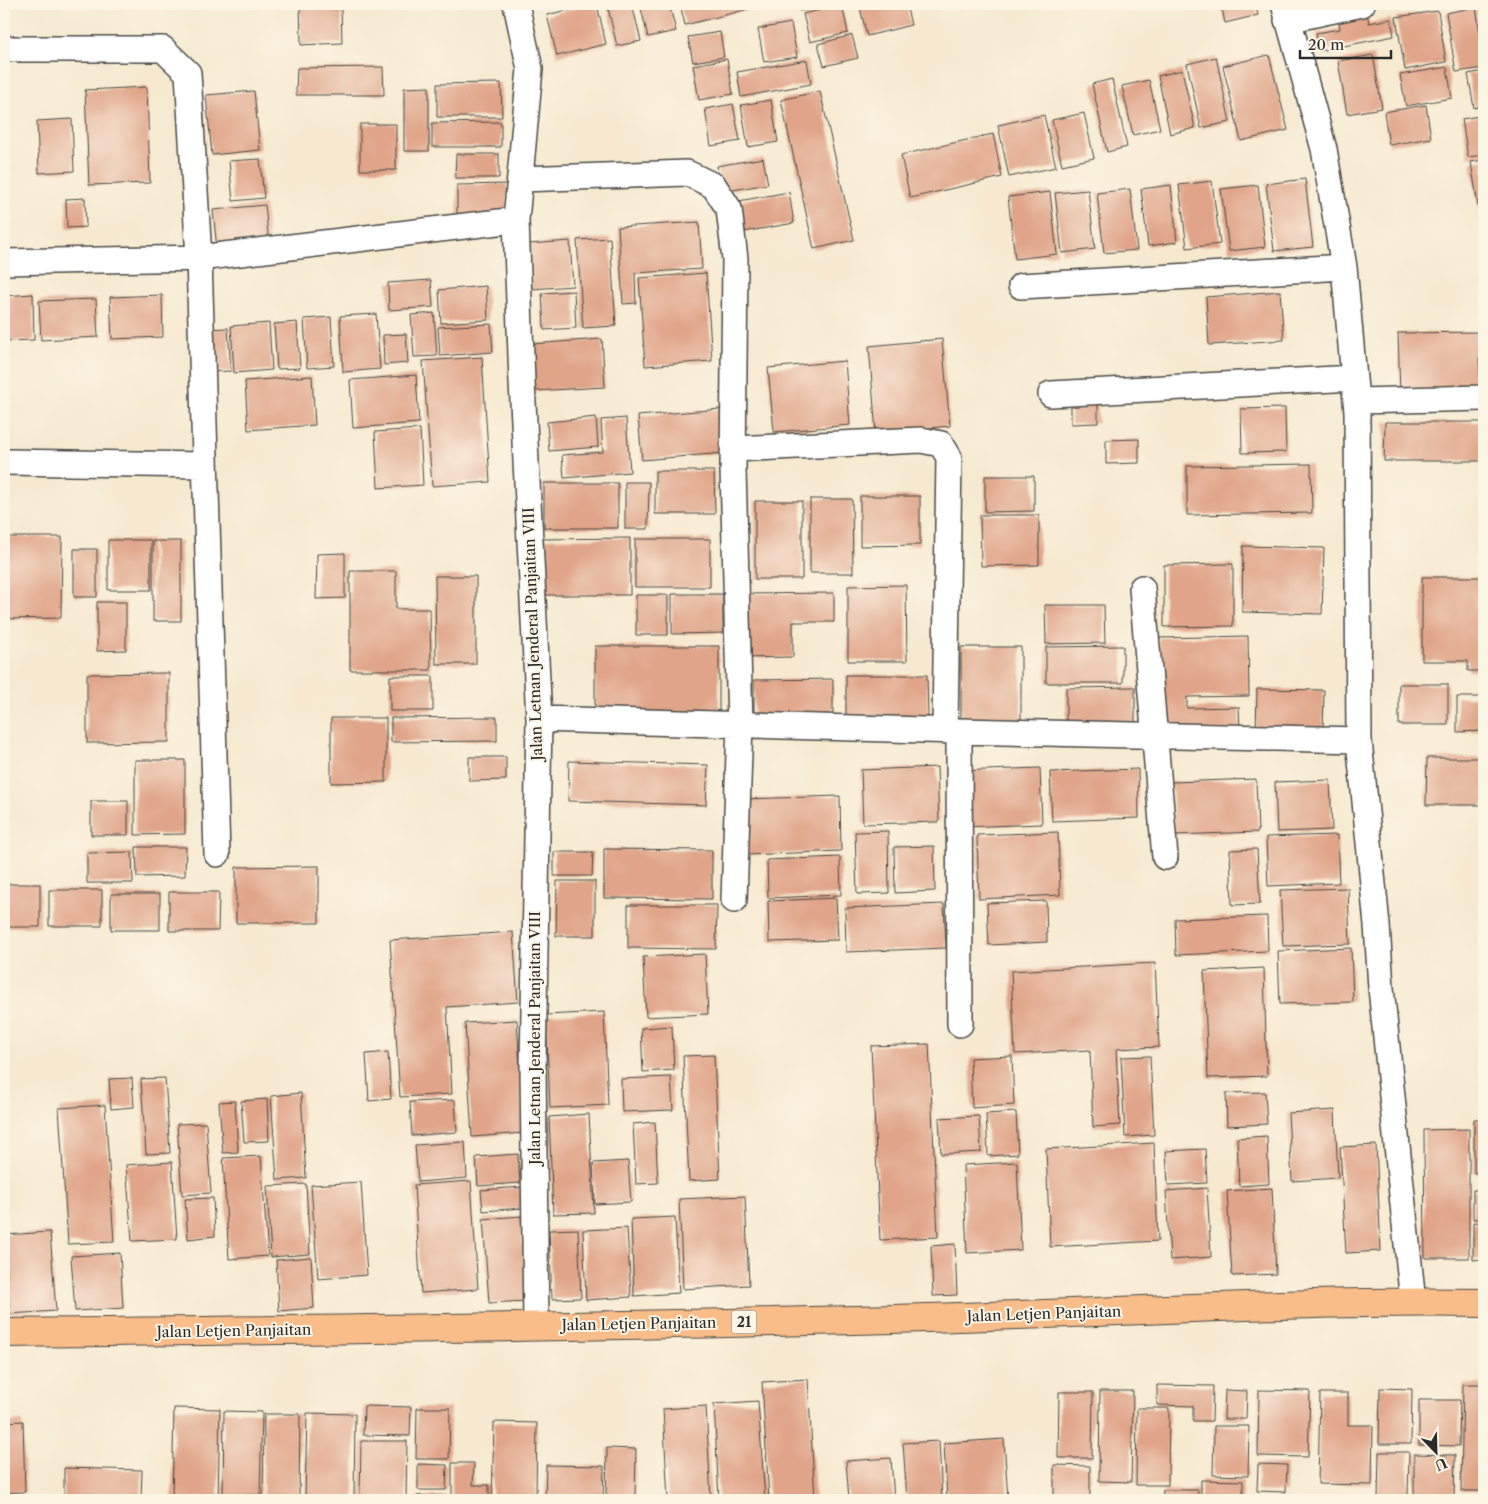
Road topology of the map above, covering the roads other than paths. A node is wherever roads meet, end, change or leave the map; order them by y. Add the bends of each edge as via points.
1 (516, 4) edge
2 (1362, 4) edge
3 (1286, 12) edge
4 (4, 49) edge
5 (521, 179) junction
6 (516, 220) junction
7 (199, 258) junction
8 (4, 262) edge
9 (1344, 268) junction
10 (1021, 286) dead end
11 (1355, 389) junction
12 (1051, 394) dead end
13 (1484, 398) edge
14 (734, 449) junction
15 (4, 462) edge
16 (204, 465) junction
17 (1142, 588) dead end
18 (539, 719) junction
19 (740, 724) junction
20 (952, 731) junction
21 (1154, 735) junction
22 (1359, 740) junction
23 (217, 854) dead end
24 (1165, 857) dead end
25 (734, 900) dead end
26 (960, 1024) dead end
27 (1484, 1303) edge
28 (1413, 1304) junction
29 (536, 1326) junction
30 (4, 1333) edge

1 - 5 street, Jalan Letnan Jenderal Panjaitan VIII via 530,69
2 - 3 street
3 - 9 street via 1324,148
4 - 7 street via 163,49 188,73
5 - 6 street, Jalan Letnan Jenderal Panjaitan VIII
5 - 14 street via 687,173 714,186 729,209 735,259
6 - 7 street
6 - 18 street, Jalan Letnan Jenderal Panjaitan VIII
7 - 8 street
7 - 16 street
9 - 10 street
9 - 11 street
11 - 12 street
11 - 13 street
11 - 22 street
14 - 19 street
14 - 20 street via 921,440 940,444 949,457
15 - 16 street
16 - 23 street
17 - 21 street
18 - 19 street
18 - 29 street, Jalan Letnan Jenderal Panjaitan VIII via 533,1068
19 - 20 street
19 - 25 street
20 - 21 street
20 - 26 street
21 - 22 street
21 - 24 street
22 - 28 street
27 - 28 highway, Jalan Letjen Panjaitan / 21
28 - 29 highway, Jalan Letjen Panjaitan / 21 via 1308,1303 928,1318
29 - 30 highway, Jalan Letjen Panjaitan / 21

